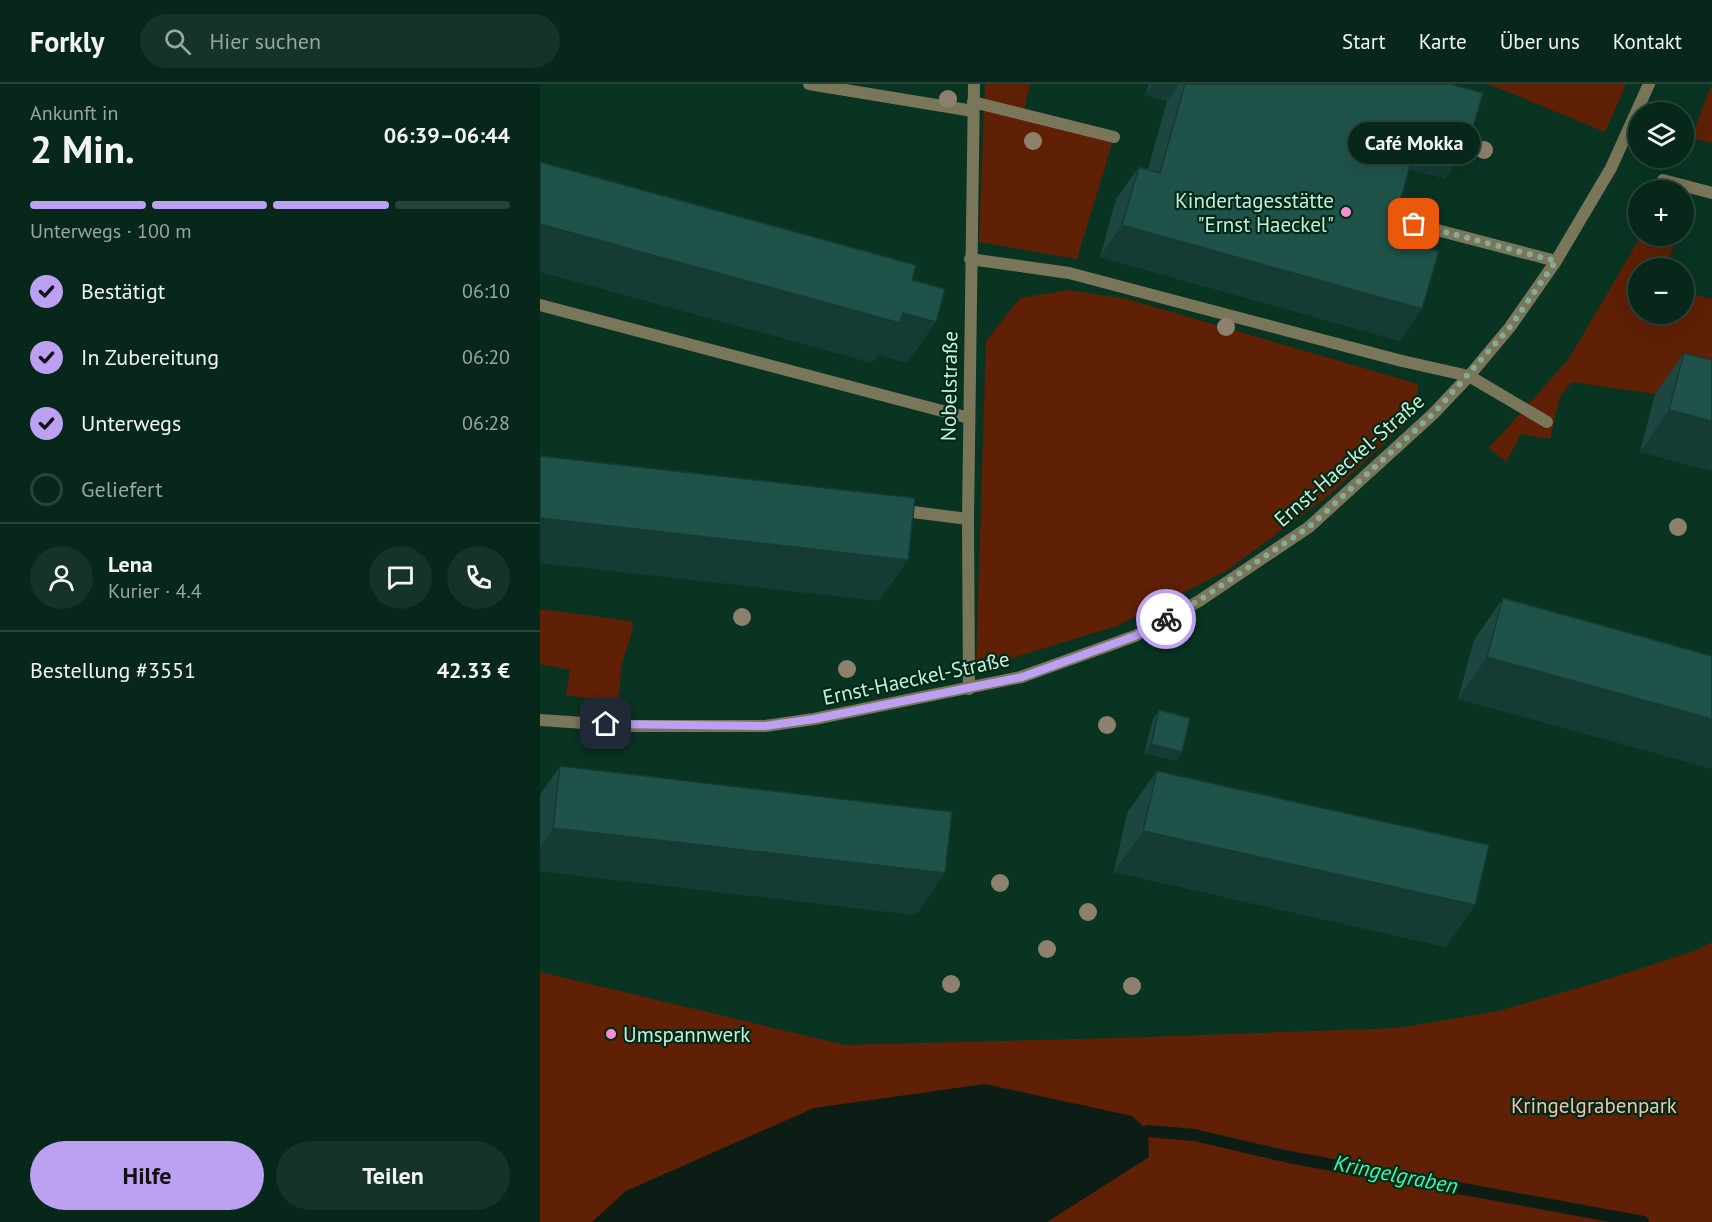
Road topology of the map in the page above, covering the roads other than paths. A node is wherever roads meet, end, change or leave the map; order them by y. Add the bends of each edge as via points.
1 (809, 84) edge
2 (974, 84) edge
3 (1649, 84) edge
4 (973, 106) junction
5 (1114, 137) dead end
6 (1694, 188) edge
7 (1712, 193) edge
8 (1414, 224) dead end
9 (970, 259) junction
10 (1556, 261) junction
11 (540, 305) edge
12 (1469, 376) junction
13 (969, 418) junction
14 (1547, 422) dead end
15 (885, 508) edge
16 (968, 519) junction
17 (969, 689) junction
18 (540, 720) edge

1 - 4 street
2 - 4 street, Nobelstraße
3 - 10 street, Ernst-Haeckel-Straße via 1611,168
4 - 5 street
4 - 9 street, Nobelstraße
6 - 7 street
8 - 10 street
9 - 12 street via 1069,273
9 - 13 street, Nobelstraße
10 - 12 street, Ernst-Haeckel-Straße via 1510,327
11 - 13 street
12 - 14 street
12 - 17 street, Ernst-Haeckel-Straße via 1309,527 1198,601 1135,636 1022,677
13 - 16 street, Nobelstraße
15 - 16 street
16 - 17 street, Nobelstraße
17 - 18 street, Ernst-Haeckel-Straße via 765,726 628,726

